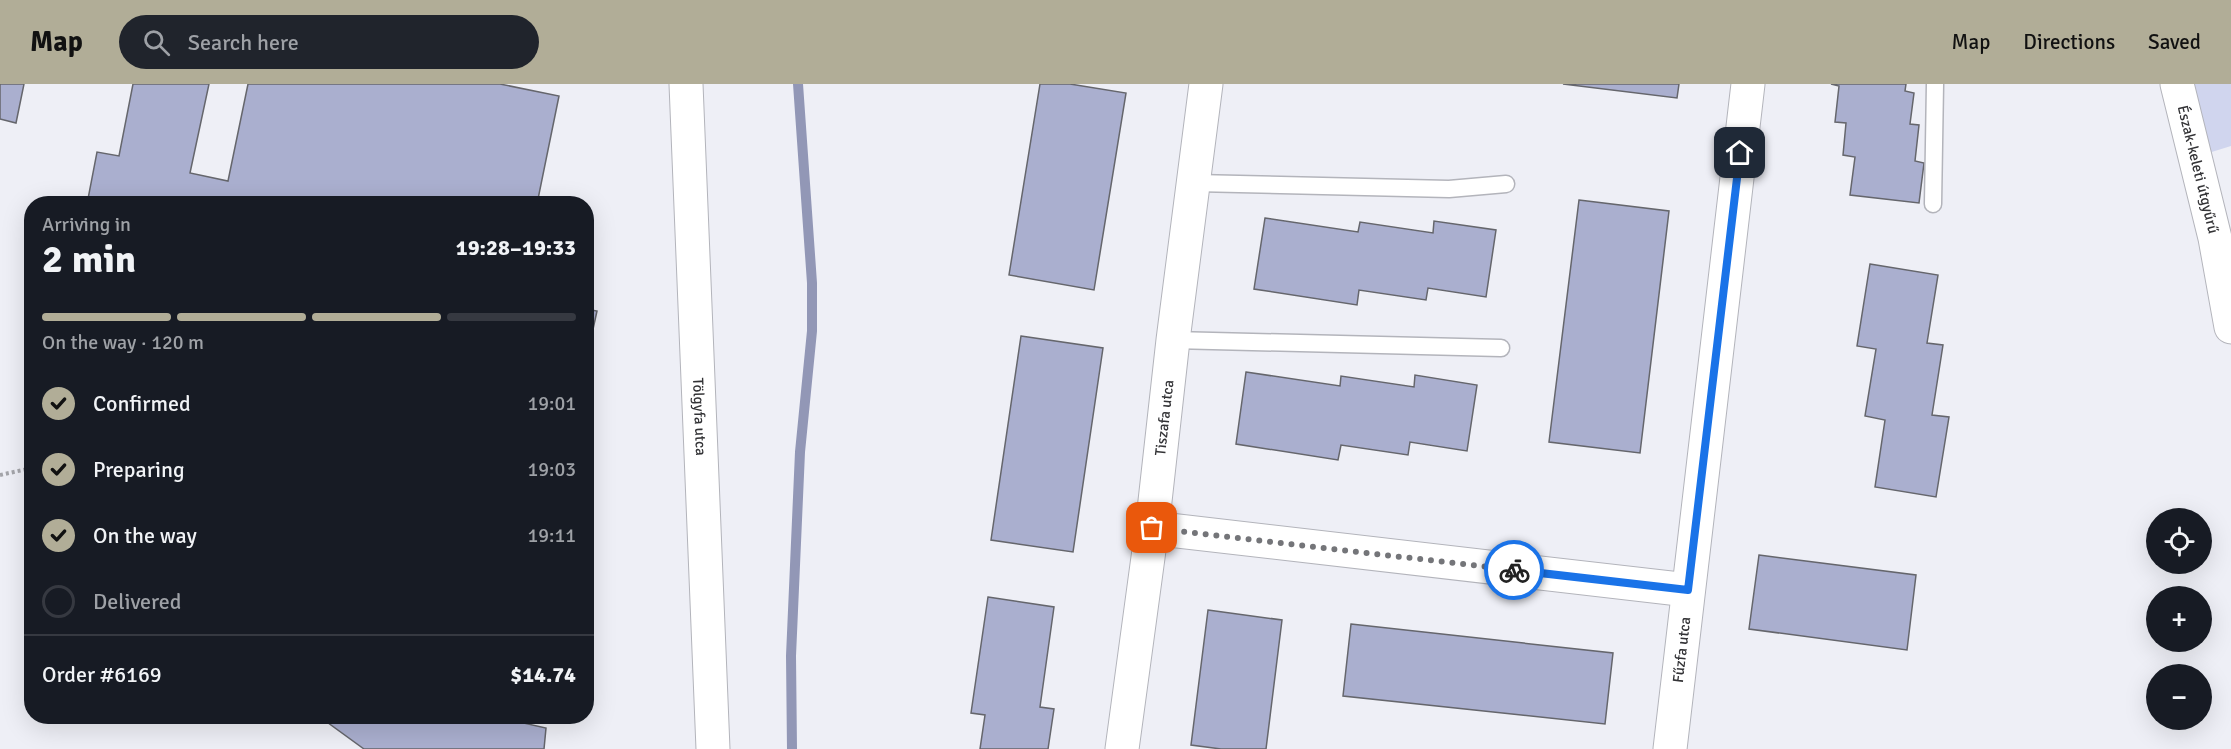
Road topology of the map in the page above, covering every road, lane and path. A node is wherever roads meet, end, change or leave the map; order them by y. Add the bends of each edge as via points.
1 (686, 84) edge
2 (1206, 84) edge
3 (1748, 84) edge
4 (1935, 84) edge
5 (2177, 84) edge
6 (1195, 183) junction
7 (1506, 184) dead end
8 (1934, 204) dead end
9 (2231, 327) edge
10 (1173, 340) junction
11 (1501, 348) dead end
12 (24, 470) edge
13 (0, 474) edge
14 (1152, 528) junction
15 (1688, 590) junction
16 (713, 749) edge
17 (1122, 749) edge
18 (1670, 749) edge

1 - 16 street, Tölgyfa utca
2 - 6 street, Tiszafa utca
3 - 15 street, Fűzfa utca
4 - 8 lane
5 - 9 street, Észak-keleti útgyűrű via 2215,238
6 - 7 lane via 1449,189
6 - 10 street, Tiszafa utca
10 - 11 lane
10 - 14 street, Tiszafa utca
12 - 13 path
14 - 15 street
14 - 17 street, Tiszafa utca
15 - 18 street, Fűzfa utca

